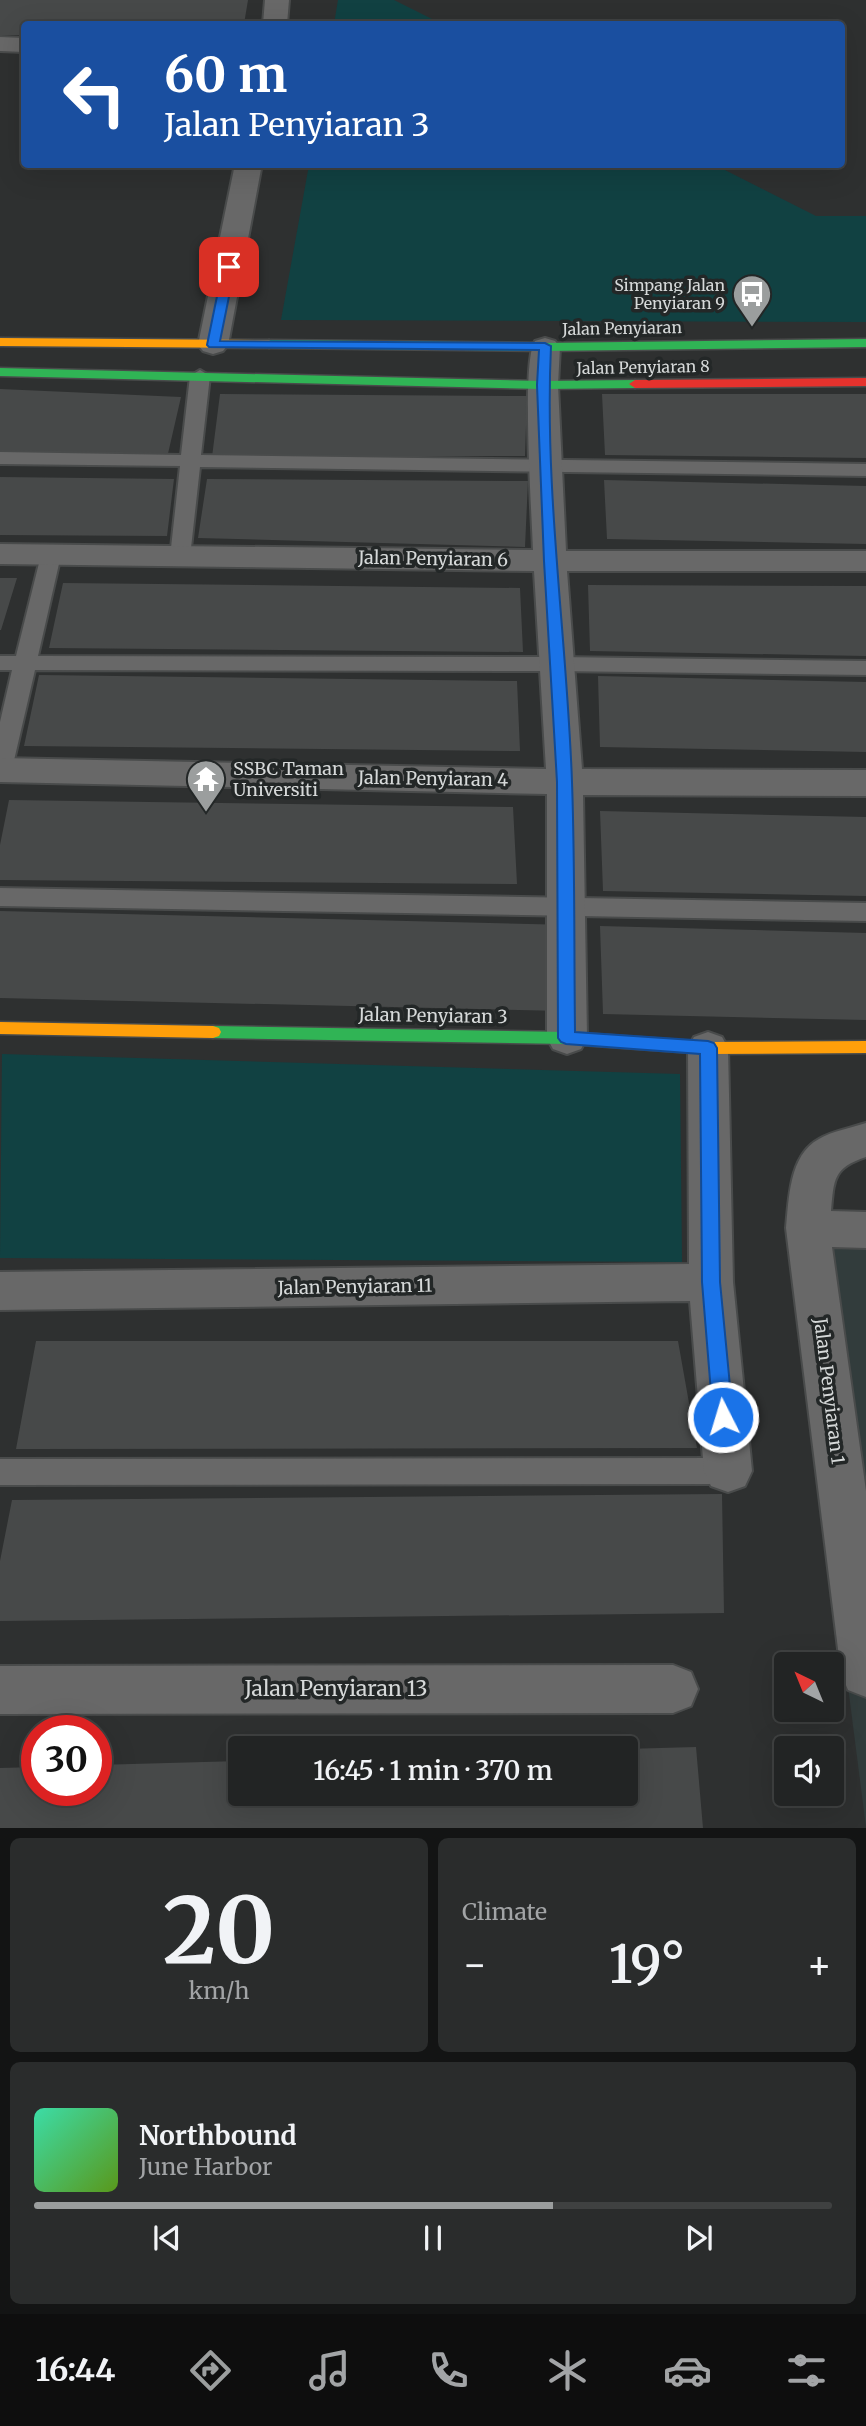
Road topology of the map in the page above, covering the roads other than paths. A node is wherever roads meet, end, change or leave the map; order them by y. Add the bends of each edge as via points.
1 (277, 0) edge
2 (275, 21) edge
3 (0, 44) edge
4 (21, 45) edge
5 (248, 168) edge
6 (0, 342) edge
7 (866, 343) edge
8 (214, 345) junction
9 (545, 346) junction
10 (0, 372) edge
11 (200, 376) junction
12 (866, 382) edge
13 (543, 385) junction
14 (0, 458) edge
15 (191, 461) junction
16 (547, 466) junction
17 (866, 470) edge
18 (0, 554) edge
19 (51, 555) junction
20 (180, 557) junction
21 (550, 561) junction
22 (866, 561) edge
23 (0, 663) edge
24 (25, 664) junction
25 (557, 664) junction
26 (866, 668) edge
27 (0, 769) edge
28 (565, 782) junction
29 (866, 783) edge
30 (0, 897) edge
31 (566, 907) junction
32 (866, 912) edge
33 (0, 1028) edge
34 (566, 1038) junction
35 (866, 1047) edge
36 (708, 1048) junction
37 (866, 1140) edge
38 (808, 1228) junction
39 (866, 1230) edge
40 (711, 1282) junction
41 (0, 1291) edge
42 (728, 1471) joint
43 (0, 1472) edge
44 (853, 1477) edge
45 (866, 1673) edge
46 (673, 1689) dead end
47 (0, 1690) edge

1 - 2 street
3 - 4 street
5 - 8 street
6 - 8 street, Jalan Penyiaran
7 - 9 street, Jalan Penyiaran
8 - 9 street, Jalan Penyiaran
9 - 13 street
10 - 11 street, Jalan Penyiaran 8
11 - 13 street, Jalan Penyiaran 8
11 - 15 lane
12 - 13 street, Jalan Penyiaran 8
13 - 16 street
14 - 15 lane
15 - 16 lane
15 - 20 lane
16 - 17 lane
16 - 21 street
18 - 19 street, Jalan Penyiaran 6
19 - 20 street, Jalan Penyiaran 6
19 - 24 lane
20 - 21 street, Jalan Penyiaran 6
21 - 22 street, Jalan Penyiaran 6
21 - 25 street
23 - 24 lane
24 - 25 lane
24 - 27 lane
25 - 26 lane
25 - 28 street
27 - 28 street, Jalan Penyiaran 4
28 - 29 street, Jalan Penyiaran 4
28 - 31 street
30 - 31 lane
31 - 32 lane
31 - 34 street
33 - 34 street, Jalan Penyiaran 3
34 - 36 street, Jalan Penyiaran 3
35 - 36 street, Jalan Penyiaran 3
36 - 40 street
37 - 38 street, Jalan Penyiaran 1 via 832,1151 813,1174
38 - 39 street
38 - 44 street, Jalan Penyiaran 1
40 - 41 street, Jalan Penyiaran 11
40 - 42 street
42 - 43 lane
44 - 45 street, Jalan Penyiaran 1
46 - 47 street, Jalan Penyiaran 13

